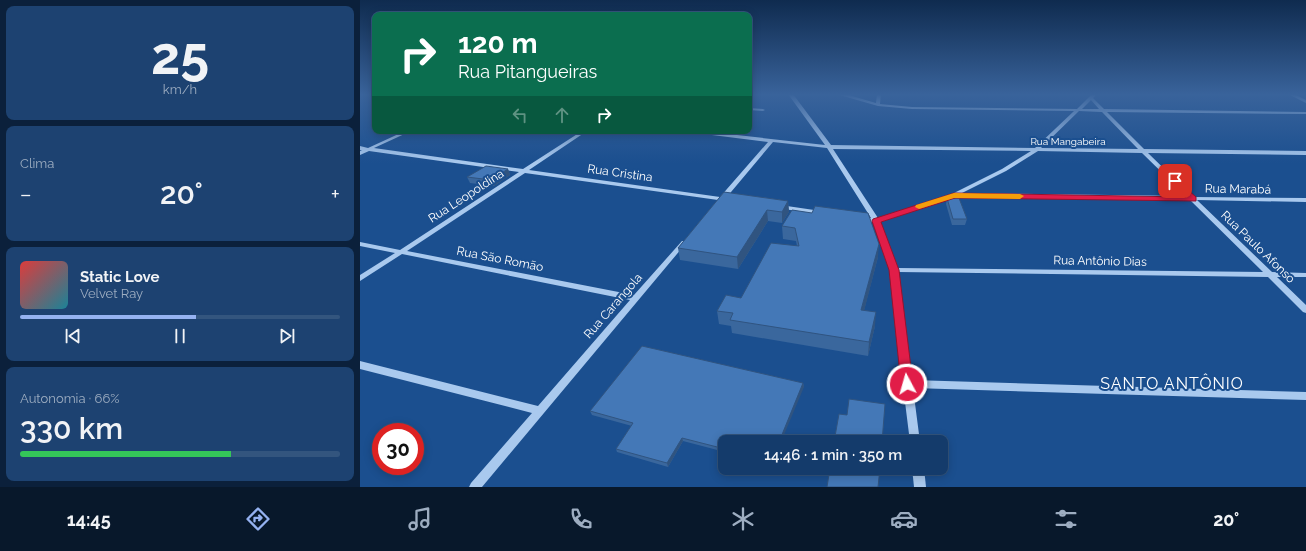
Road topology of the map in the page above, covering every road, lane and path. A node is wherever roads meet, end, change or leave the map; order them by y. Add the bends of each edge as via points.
1 (807, 117) edge
2 (1070, 117) edge
3 (1109, 117) edge
4 (402, 134) edge
5 (580, 134) edge
6 (713, 134) edge
7 (771, 141) junction
8 (829, 147) junction
9 (360, 148) edge
10 (369, 149) junction
11 (1036, 150) junction
12 (1143, 151) junction
13 (1306, 153) edge
14 (360, 154) edge
15 (524, 171) junction
16 (954, 195) junction
17 (1193, 199) junction
18 (1306, 200) edge
19 (737, 201) edge
20 (719, 202) junction
21 (775, 207) edge
22 (828, 214) edge
23 (851, 218) edge
24 (876, 221) junction
25 (691, 235) edge
26 (360, 244) edge
27 (401, 252) junction
28 (894, 270) junction
29 (1271, 275) junction
30 (1306, 275) edge
31 (360, 279) edge
32 (636, 298) junction
33 (1306, 310) edge
34 (360, 365) edge
35 (907, 384) junction
36 (1306, 396) edge
37 (539, 411) junction
38 (914, 435) edge
39 (919, 475) edge
40 (475, 487) edge
41 (920, 487) edge

1 - 8 street
2 - 11 street
3 - 12 street, Rua Paulo Afonso
4 - 10 street
5 - 15 street, Rua Leopoldina
6 - 7 street, Rua Mangabeira
7 - 8 street, Rua Mangabeira
7 - 20 street
8 - 11 street, Rua Mangabeira
8 - 24 street
9 - 10 street, Rua Cristina
10 - 14 street
10 - 15 street, Rua Cristina
11 - 12 street, Rua Mangabeira
11 - 16 street via 1004,170
12 - 13 street, Rua Mangabeira
12 - 17 street, Rua Paulo Afonso
15 - 20 street, Rua Cristina
15 - 27 street, Rua Leopoldina
16 - 17 street, Rua Marabá
16 - 24 street
17 - 18 street, Rua Marabá
17 - 29 street, Rua Paulo Afonso
19 - 20 street, Rua Cristina
21 - 22 street
23 - 24 street
24 - 28 street
25 - 32 street, Rua Carangola
26 - 27 street, Rua São Romão
27 - 31 street, Rua Leopoldina
27 - 32 street, Rua São Romão
28 - 29 street, Rua Antônio Dias
28 - 35 street
29 - 30 street, Rua Antônio Dias
29 - 33 street, Rua Paulo Afonso
32 - 37 street, Rua Carangola
34 - 37 street
35 - 36 street
35 - 38 street
37 - 40 street, Rua Carangola
39 - 41 street

